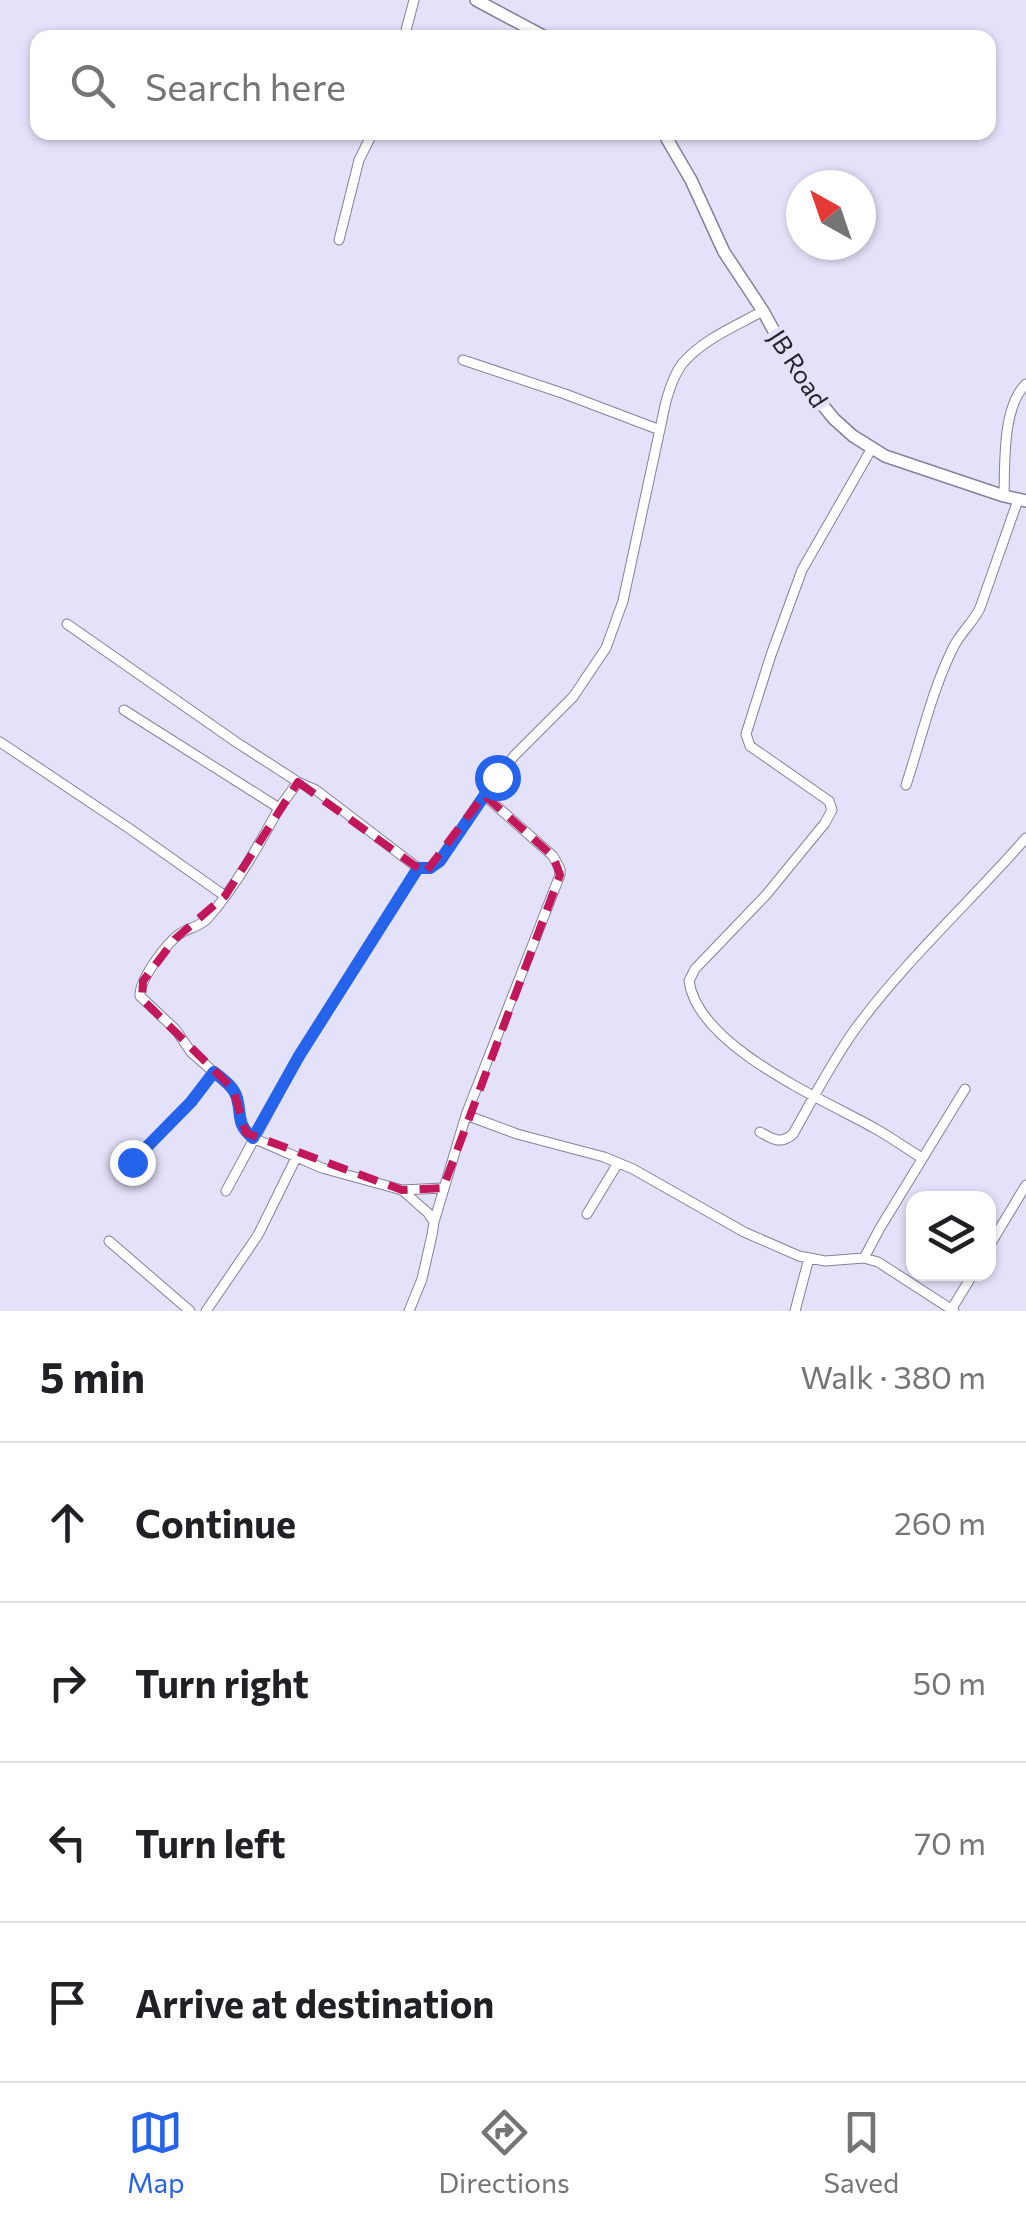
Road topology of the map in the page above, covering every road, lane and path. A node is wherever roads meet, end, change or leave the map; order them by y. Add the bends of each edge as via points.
1 (414, 0) edge
2 (476, 0) edge
3 (406, 30) edge
4 (532, 30) edge
5 (370, 140) edge
6 (668, 140) edge
7 (339, 240) dead end
8 (763, 311) junction
9 (463, 360) dead end
10 (1026, 384) edge
11 (660, 430) junction
12 (872, 448) junction
13 (1004, 496) junction
14 (1022, 501) edge
15 (68, 624) dead end
16 (124, 710) dead end
17 (0, 742) edge
18 (298, 782) junction
19 (906, 785) dead end
20 (484, 795) junction
21 (279, 808) junction
22 (1026, 838) edge
23 (418, 868) junction
24 (225, 896) junction
25 (214, 1072) junction
26 (965, 1089) dead end
27 (814, 1097) junction
28 (466, 1115) junction
29 (760, 1132) dead end
30 (253, 1138) junction
31 (296, 1158) junction
32 (922, 1158) junction
33 (132, 1162) dead end
34 (618, 1163) junction
35 (1026, 1185) edge
36 (444, 1188) junction
37 (402, 1190) junction
38 (226, 1191) dead end
39 (587, 1214) dead end
40 (434, 1222) junction
41 (996, 1235) edge
42 (109, 1241) dead end
43 (809, 1258) junction
44 (864, 1258) junction
45 (969, 1281) edge
46 (935, 1299) junction
47 (411, 1310) edge
48 (952, 1310) edge
49 (190, 1311) edge
50 (206, 1311) edge
51 (795, 1311) edge
52 (929, 1311) edge

1 - 3 street
2 - 4 street
5 - 7 street
6 - 8 street, JB Road via 724,252
8 - 11 street via 682,364
8 - 12 street, JB Road via 818,403
9 - 11 street
10 - 13 street via 1009,421
11 - 20 street via 623,601 606,648 573,697
12 - 13 street, JB Road
12 - 27 street via 802,570 746,734 750,746 832,810 689,981 696,1005 720,1034
13 - 14 street, JB Road
14 - 19 street via 975,619 944,668
15 - 18 street
16 - 21 street
17 - 24 street
18 - 21 street
18 - 23 street via 328,797
20 - 23 street via 440,861
20 - 28 street via 553,856 560,874
21 - 24 street
22 - 27 street via 856,1029
23 - 30 street
24 - 25 street via 206,920 168,946 138,991
25 - 30 street via 236,1095 240,1122
25 - 33 street
26 - 32 street
27 - 29 street via 785,1141
27 - 32 street
28 - 34 street
28 - 36 street
30 - 31 street
30 - 38 street
31 - 37 street
31 - 50 street via 258,1234
32 - 44 street
34 - 39 street
34 - 43 street via 744,1232
35 - 41 street
36 - 37 street
36 - 40 street
37 - 40 street
40 - 47 street
42 - 49 street
43 - 44 street
43 - 51 street
44 - 46 street
45 - 48 street
46 - 48 street
46 - 52 street

